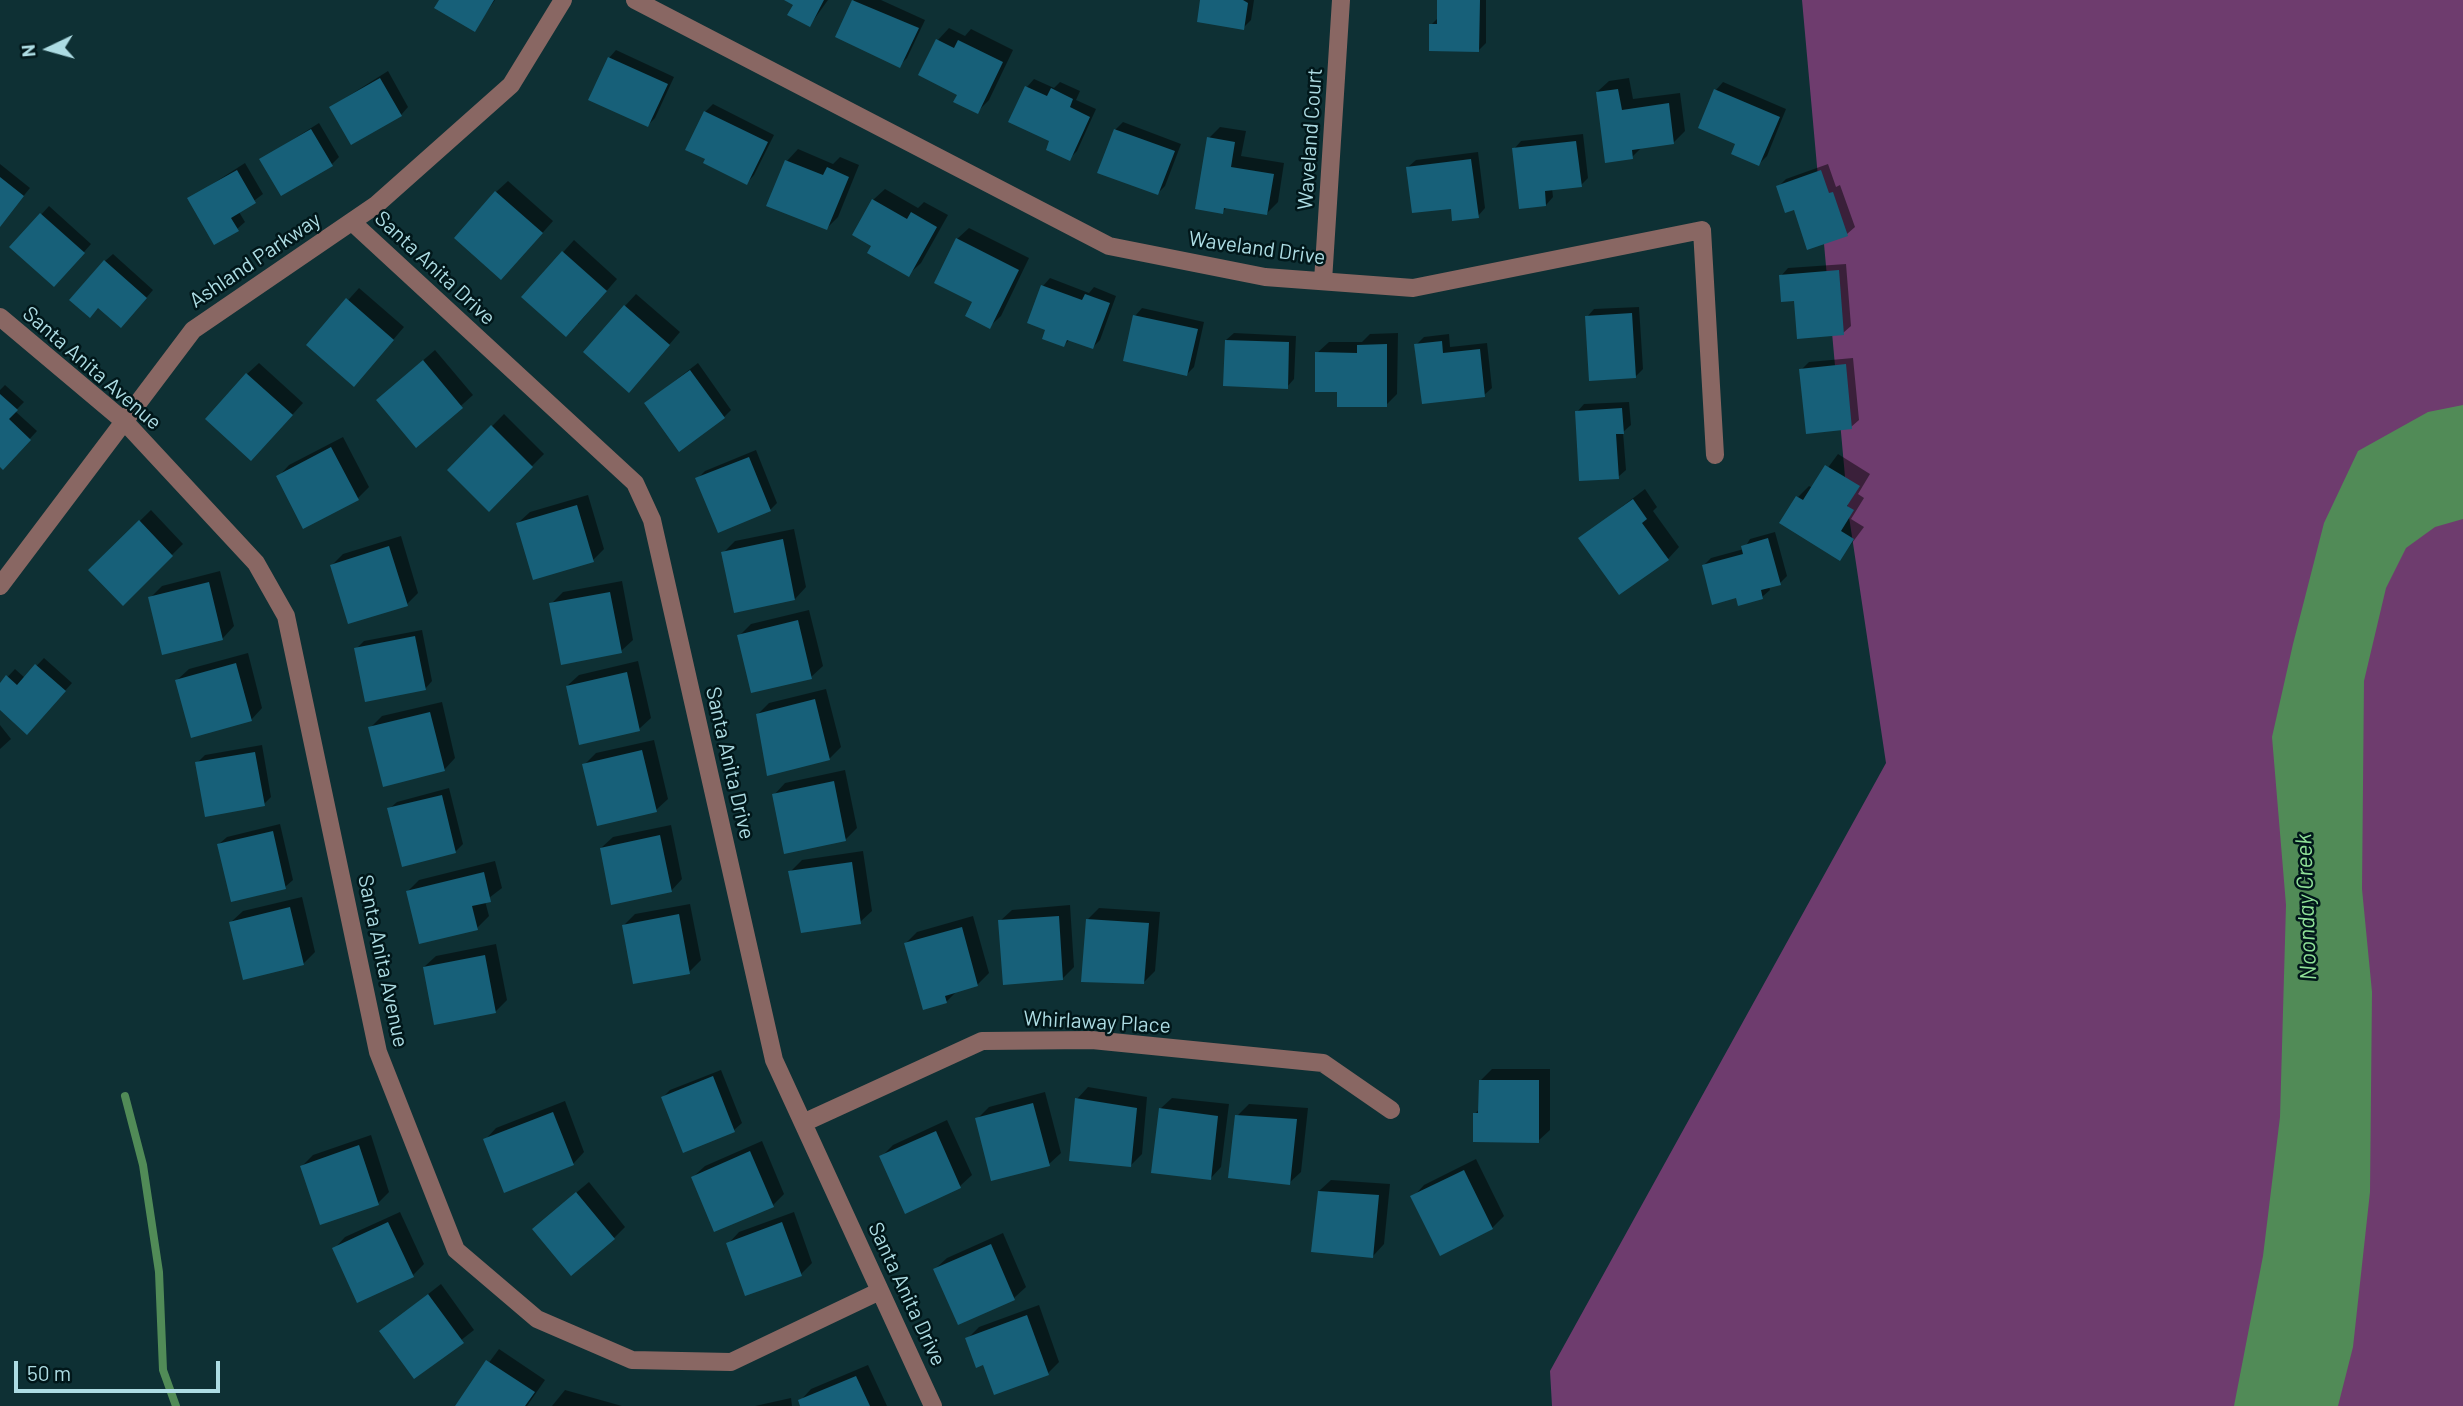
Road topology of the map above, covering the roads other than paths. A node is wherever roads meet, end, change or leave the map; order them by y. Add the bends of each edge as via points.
1 (563, 0) edge
2 (635, 0) edge
3 (1341, 0) edge
4 (352, 222) junction
5 (1324, 281) junction
6 (0, 317) edge
7 (125, 422) junction
8 (1716, 454) dead end
9 (0, 586) edge
10 (1391, 1110) dead end
11 (803, 1123) junction
12 (880, 1291) junction
13 (933, 1406) edge

1 - 4 street, Ashland Parkway via 511,85
2 - 5 street, Waveland Drive via 1109,246 1265,276
3 - 5 street, Waveland Court
4 - 7 street, Ashland Parkway via 193,330
4 - 11 street, Santa Anita Drive via 635,483 652,520 774,1060
5 - 8 street, Waveland Drive via 1413,288 1702,230
6 - 7 street, Santa Anita Avenue
7 - 9 street, Ashland Parkway
7 - 12 street, Santa Anita Avenue via 256,563 286,616 378,1052 456,1250 537,1320 632,1360 732,1362
10 - 11 street, Whirlaway Place via 1323,1063 1093,1040 982,1041
11 - 12 street, Santa Anita Drive
12 - 13 street, Santa Anita Drive

